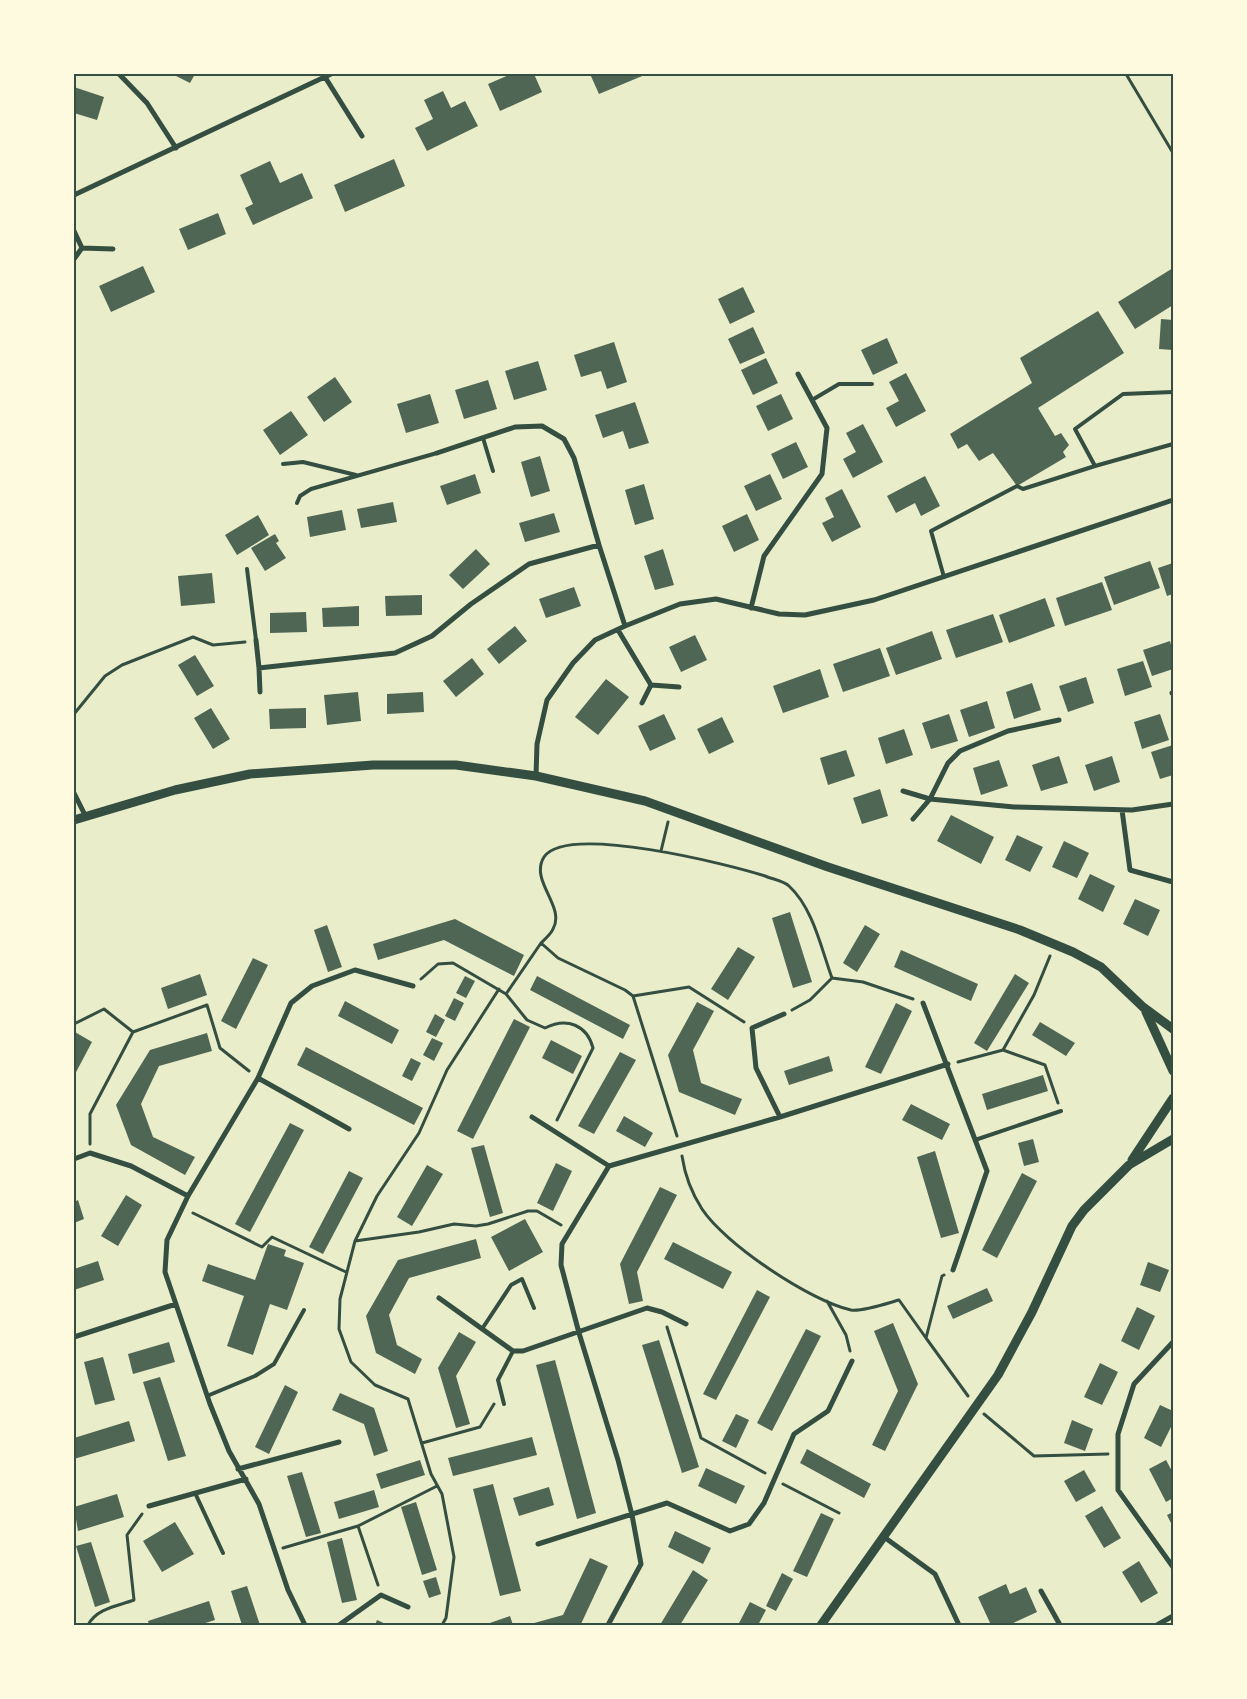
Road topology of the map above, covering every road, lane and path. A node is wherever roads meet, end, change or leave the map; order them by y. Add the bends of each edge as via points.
1 (119, 74) edge
2 (331, 74) edge
3 (1127, 74) edge
4 (325, 77) junction
5 (362, 136) dead end
6 (176, 148) junction
7 (1173, 153) edge
8 (74, 195) edge
9 (74, 231) edge
10 (82, 248) junction
11 (113, 249) dead end
12 (74, 259) edge
13 (798, 374) dead end
14 (872, 384) dead end
15 (1173, 392) edge
16 (812, 400) junction
17 (483, 438) junction
18 (1173, 444) edge
19 (437, 453) joint
20 (283, 464) dead end
21 (1095, 466) junction
22 (493, 471) dead end
23 (358, 476) junction
24 (1173, 500) edge
25 (297, 503) dead end
26 (598, 545) junction
27 (247, 569) dead end
28 (944, 576) junction
29 (751, 608) junction
30 (625, 626) junction
31 (618, 630) junction
32 (256, 640) junction
33 (259, 668) junction
34 (651, 685) junction
35 (679, 687) dead end
36 (260, 692) dead end
37 (642, 702) dead end
38 (74, 714) edge
39 (1059, 720) dead end
40 (536, 776) junction
41 (904, 791) dead end
42 (74, 793) edge
43 (930, 799) junction
44 (1173, 804) edge
45 (1122, 810) junction
46 (671, 811) junction
47 (85, 815) junction
48 (913, 819) dead end
49 (74, 820) edge
50 (661, 851) junction
51 (1173, 882) edge
52 (541, 944) junction
53 (1055, 944) junction
54 (832, 978) junction
55 (413, 986) joint
56 (499, 989) junction
57 (506, 994) junction
58 (633, 996) junction
59 (923, 1003) joint
60 (1143, 1007) junction
61 (784, 1014) joint
62 (74, 1024) edge
63 (752, 1028) junction
64 (1173, 1029) edge
65 (133, 1032) junction
66 (1002, 1050) junction
67 (948, 1064) junction
68 (1173, 1071) edge
69 (258, 1078) junction
70 (1173, 1098) edge
71 (1061, 1111) joint
72 (780, 1117) junction
73 (532, 1118) dead end
74 (349, 1129) dead end
75 (552, 1130) junction
76 (1173, 1139) edge
77 (975, 1140) junction
78 (680, 1145) junction
79 (90, 1153) junction
80 (74, 1159) edge
81 (1129, 1165) junction
82 (609, 1166) junction
83 (188, 1196) junction
84 (183, 1208) junction
85 (570, 1231) junction
86 (355, 1241) junction
87 (953, 1270) joint
88 (346, 1272) junction
89 (438, 1298) dead end
90 (826, 1300) junction
91 (176, 1304) junction
92 (534, 1308) dead end
93 (304, 1310) dead end
94 (662, 1312) junction
95 (686, 1324) dead end
96 (482, 1329) junction
97 (579, 1333) junction
98 (74, 1337) edge
99 (926, 1338) junction
100 (1173, 1342) edge
101 (513, 1351) junction
102 (852, 1360) joint
103 (501, 1393) junction
104 (207, 1396) junction
105 (504, 1404) dead end
106 (976, 1407) junction
107 (339, 1442) dead end
108 (422, 1443) junction
109 (1118, 1454) junction
110 (238, 1469) junction
111 (246, 1479) junction
112 (774, 1479) junction
113 (437, 1486) junction
114 (195, 1493) junction
115 (148, 1506) joint
116 (839, 1513) dead end
117 (632, 1515) junction
118 (358, 1526) junction
119 (884, 1537) junction
120 (538, 1544) dead end
121 (276, 1550) junction
122 (223, 1554) dead end
123 (1173, 1567) edge
124 (1041, 1591) dead end
125 (381, 1595) junction
126 (408, 1607) dead end
127 (1173, 1616) edge
128 (88, 1625) edge
129 (305, 1625) edge
130 (339, 1625) edge
131 (442, 1625) edge
132 (608, 1625) edge
133 (821, 1625) edge
134 (959, 1625) edge
135 (1060, 1625) edge
136 (1157, 1625) edge

1 - 6 street via 147,103
2 - 4 street
3 - 7 path
4 - 5 street
4 - 6 street
6 - 8 street
9 - 10 street
10 - 11 street
10 - 12 street
13 - 16 street
14 - 16 lane via 839,384
15 - 21 lane via 1123,394 1075,429
16 - 29 street via 827,428 822,474 764,556
17 - 19 street
17 - 22 lane
17 - 26 street via 515,427 542,426 564,439 574,458
18 - 21 lane
19 - 23 lane
20 - 23 lane via 303,462
21 - 28 lane via 1023,489 1017,486 931,531
23 - 25 lane via 311,490 300,496
24 - 28 street
26 - 30 street
26 - 33 street via 530,564 471,604 432,636 395,653
27 - 32 lane
28 - 29 street via 874,600 805,615
29 - 30 street via 716,598 680,604
30 - 31 street
31 - 34 street
31 - 40 street via 595,640 573,662 547,700 537,744
32 - 33 street
32 - 38 path via 213,645 193,637 122,665 105,676
33 - 36 street
34 - 35 street
34 - 37 street
39 - 43 street via 1008,731 960,751 948,763
40 - 46 street via 645,801
40 - 47 street via 456,766 382,765 250,774 175,790
41 - 43 street
42 - 47 street
43 - 45 street via 1014,807
43 - 48 street
44 - 45 street
45 - 51 street via 1130,870
46 - 50 path
46 - 53 street
47 - 49 street
50 - 52 path via 570,845 555,849 544,857 541,870 543,884 556,914 554,929
50 - 54 path via 788,884 806,910
52 - 57 path
52 - 58 path via 558,958
53 - 60 street via 1101,967
53 - 66 path via 1034,995
54 - 59 path via 863,982
54 - 61 path via 810,1000
55 - 56 path via 438,964 453,963
55 - 69 street via 355,970 312,986 291,1003
56 - 57 path
56 - 86 path via 447,1070 420,1133 377,1196
57 - 75 path via 527,1020 545,1028 554,1023 574,1025 590,1037 593,1048
58 - 63 path via 689,987
58 - 78 path
59 - 67 street
60 - 64 street
60 - 68 street
61 - 63 street
62 - 65 path via 104,1009
63 - 72 street via 756,1068
65 - 69 path via 207,1005 220,1048
65 - 79 path via 90,1114
66 - 67 path
66 - 71 path via 1044,1066
67 - 72 street
67 - 77 street
69 - 74 street
69 - 83 street
70 - 81 street
71 - 77 lane
72 - 78 street
73 - 75 street
75 - 82 street
76 - 81 street
77 - 87 street via 987,1171
78 - 82 street
78 - 90 path via 685,1179 702,1210 737,1246 808,1293
79 - 80 street
79 - 83 street via 132,1166
81 - 106 street via 1072,1226 1032,1312 998,1375
82 - 85 street
83 - 84 street
84 - 88 path via 262,1247 272,1237
84 - 91 street via 168,1240 165,1272
85 - 86 path via 537,1211 528,1211 488,1224 454,1224
85 - 97 street via 562,1244 561,1266
86 - 88 path
87 - 99 path via 942,1276
88 - 108 path via 340,1299 340,1329 351,1362 375,1385 408,1399
89 - 96 street
90 - 99 path via 852,1310 899,1300
90 - 102 path via 846,1335
91 - 98 street
91 - 104 street
92 - 96 lane via 522,1279 511,1285
93 - 104 lane via 274,1364 255,1376
94 - 95 street
94 - 97 street via 647,1308
94 - 112 path via 700,1438
96 - 101 street
97 - 101 street via 523,1351
97 - 117 street
99 - 106 path
100 - 109 street via 1134,1384 1118,1434
101 - 103 lane via 498,1380
102 - 112 street via 828,1411 794,1434
103 - 105 lane
103 - 108 path via 480,1427
104 - 110 street
106 - 109 path via 1034,1456
106 - 119 street
107 - 110 street
108 - 113 path
109 - 123 street via 1118,1490
110 - 111 street
111 - 114 street
111 - 121 street
112 - 116 path
112 - 117 street via 764,1503 749,1524 730,1531 666,1502
113 - 118 path
113 - 131 path via 442,1494 454,1557 446,1618
114 - 115 street
114 - 122 lane
115 - 128 path via 127,1535 134,1600 106,1609 94,1616
117 - 120 street
117 - 132 street via 641,1564
118 - 121 path
118 - 125 path
119 - 133 street
119 - 134 street via 935,1574
121 - 129 street via 288,1590
124 - 135 street
125 - 126 street
125 - 130 street
127 - 136 street

